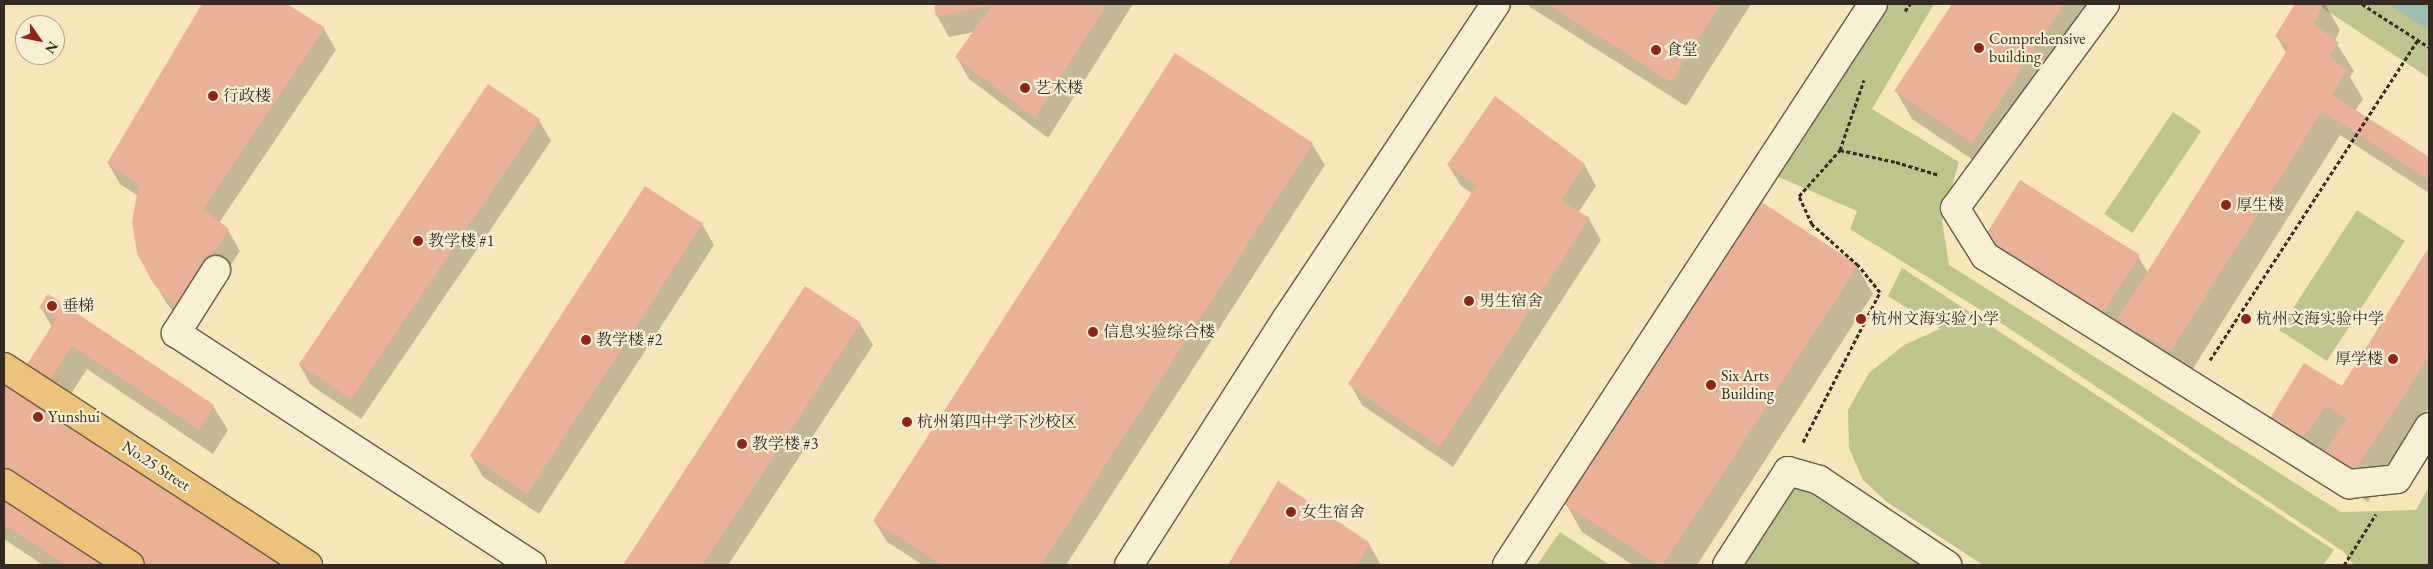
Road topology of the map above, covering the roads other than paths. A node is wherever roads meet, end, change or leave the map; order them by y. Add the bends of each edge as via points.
1 (1496, 4) edge
2 (1873, 4) edge
3 (2105, 4) edge
4 (216, 270) dead end
5 (4, 367) edge
6 (2429, 427) edge
7 (4, 483) edge
8 (130, 565) edge
9 (308, 565) edge
10 (532, 565) edge
11 (1129, 565) edge
12 (1507, 565) edge
13 (1727, 565) edge
14 (1947, 565) edge

1 - 11 street via 1287,318
2 - 12 street
3 - 6 street via 1955,208 1985,256 2348,484 2397,479
4 - 10 street via 176,333
5 - 9 main road, No.25 Street
7 - 8 main road
13 - 14 street via 1788,471 1819,480

